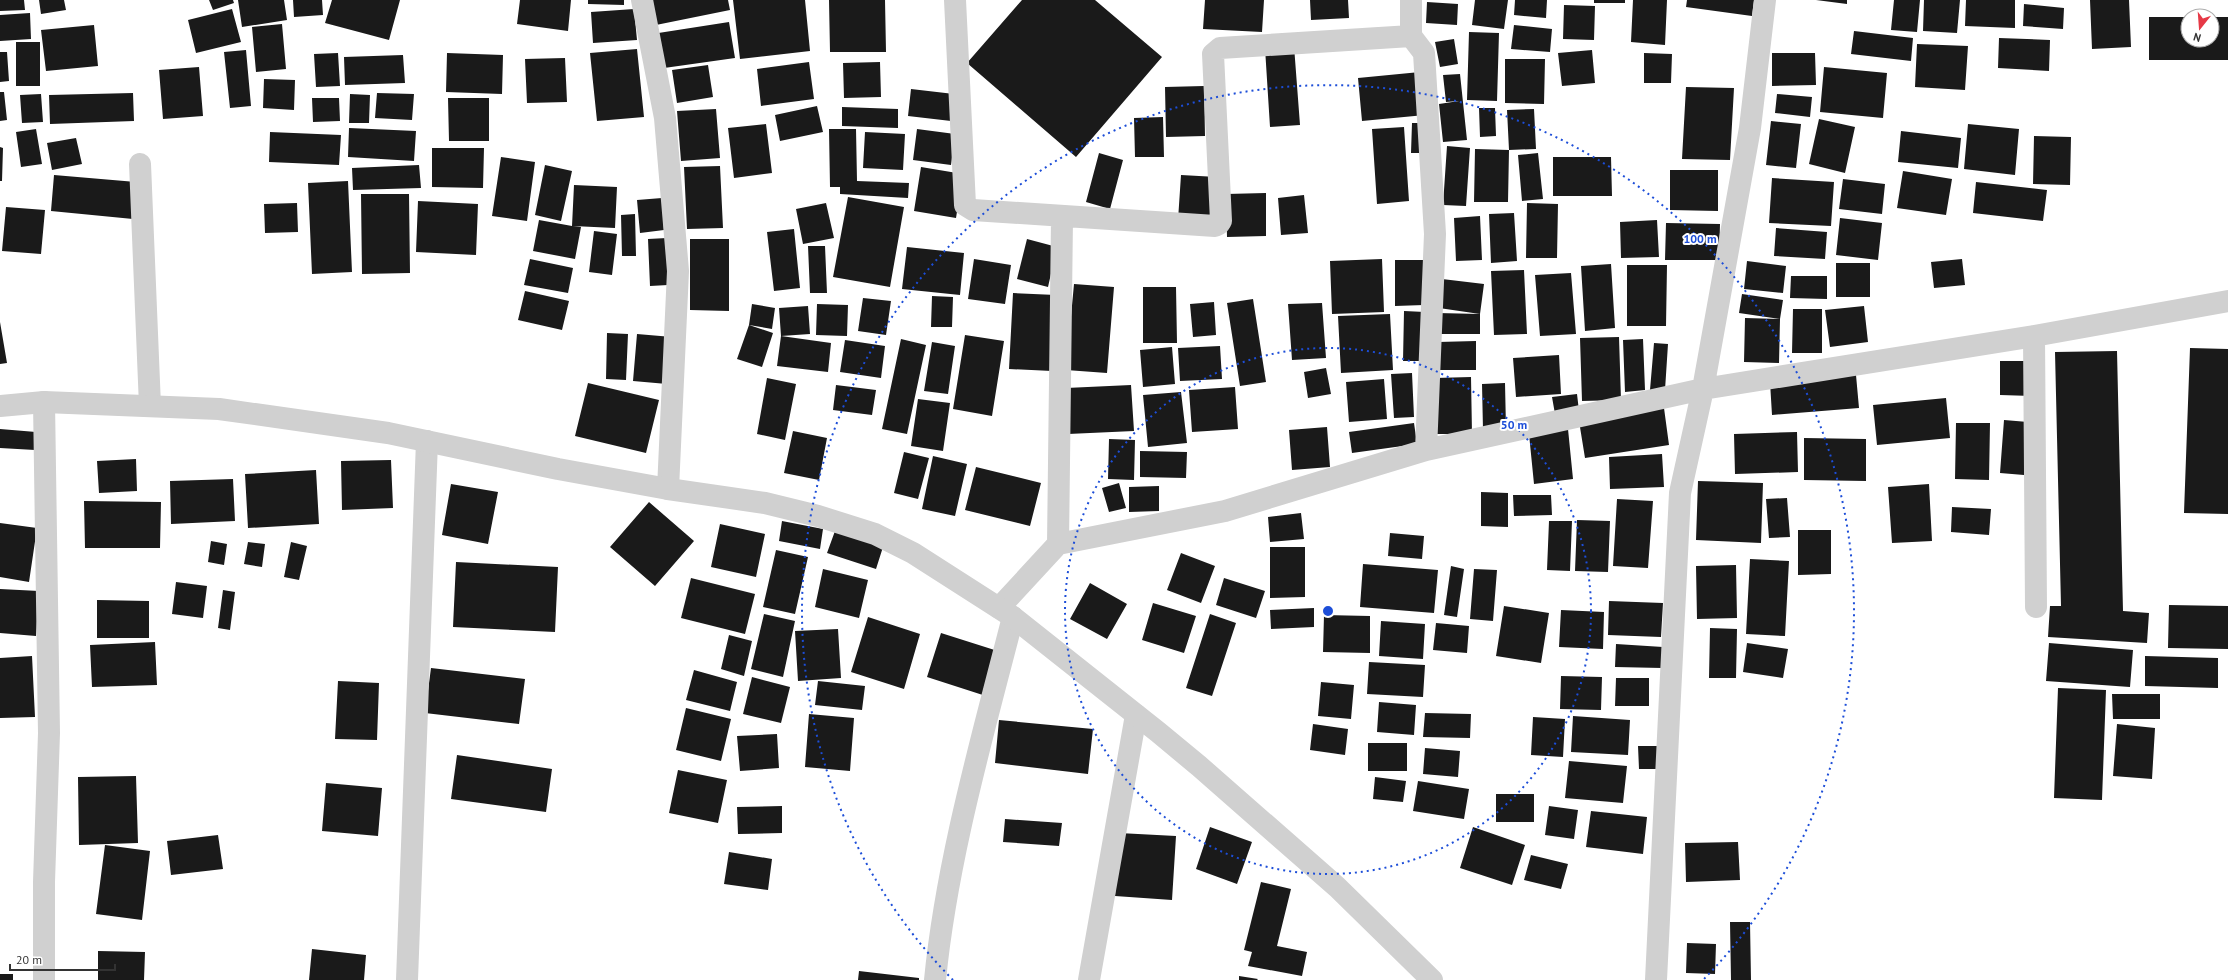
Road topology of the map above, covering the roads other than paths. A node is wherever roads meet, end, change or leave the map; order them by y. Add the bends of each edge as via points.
1 (642, 0) edge
2 (955, 0) edge
3 (1411, 0) edge
4 (1765, 0) edge
5 (1411, 36) junction
6 (140, 164) dead end
7 (1062, 218) junction
8 (2228, 301) edge
9 (2034, 336) junction
10 (1703, 389) junction
11 (44, 402) junction
12 (0, 406) edge
13 (150, 406) junction
14 (427, 441) junction
15 (1426, 450) junction
16 (668, 489) junction
17 (1058, 544) junction
18 (2036, 606) dead end
19 (1006, 612) junction
20 (1136, 715) junction
21 (44, 980) edge
22 (407, 980) edge
23 (935, 980) edge
24 (1089, 980) edge
25 (1432, 980) edge
26 (1656, 980) edge

1 - 16 street via 665,118 678,271
2 - 7 street via 966,205 973,210
3 - 5 street
4 - 10 street via 1750,128
5 - 7 street via 1216,50 1212,54 1221,221 1219,224 1215,226
5 - 15 street via 1424,53 1435,234
6 - 13 street
7 - 17 street
8 - 9 street
9 - 10 street
9 - 18 street
10 - 15 street
10 - 26 street via 1680,494
11 - 12 street
11 - 13 street
11 - 21 street via 49,733
13 - 14 street via 219,409
14 - 16 street
14 - 22 street
15 - 17 street via 1225,511
16 - 19 street via 765,503 874,534 913,553
17 - 19 street
19 - 20 street
19 - 23 street via 952,874
20 - 24 street
20 - 25 street via 1199,766 1337,888

